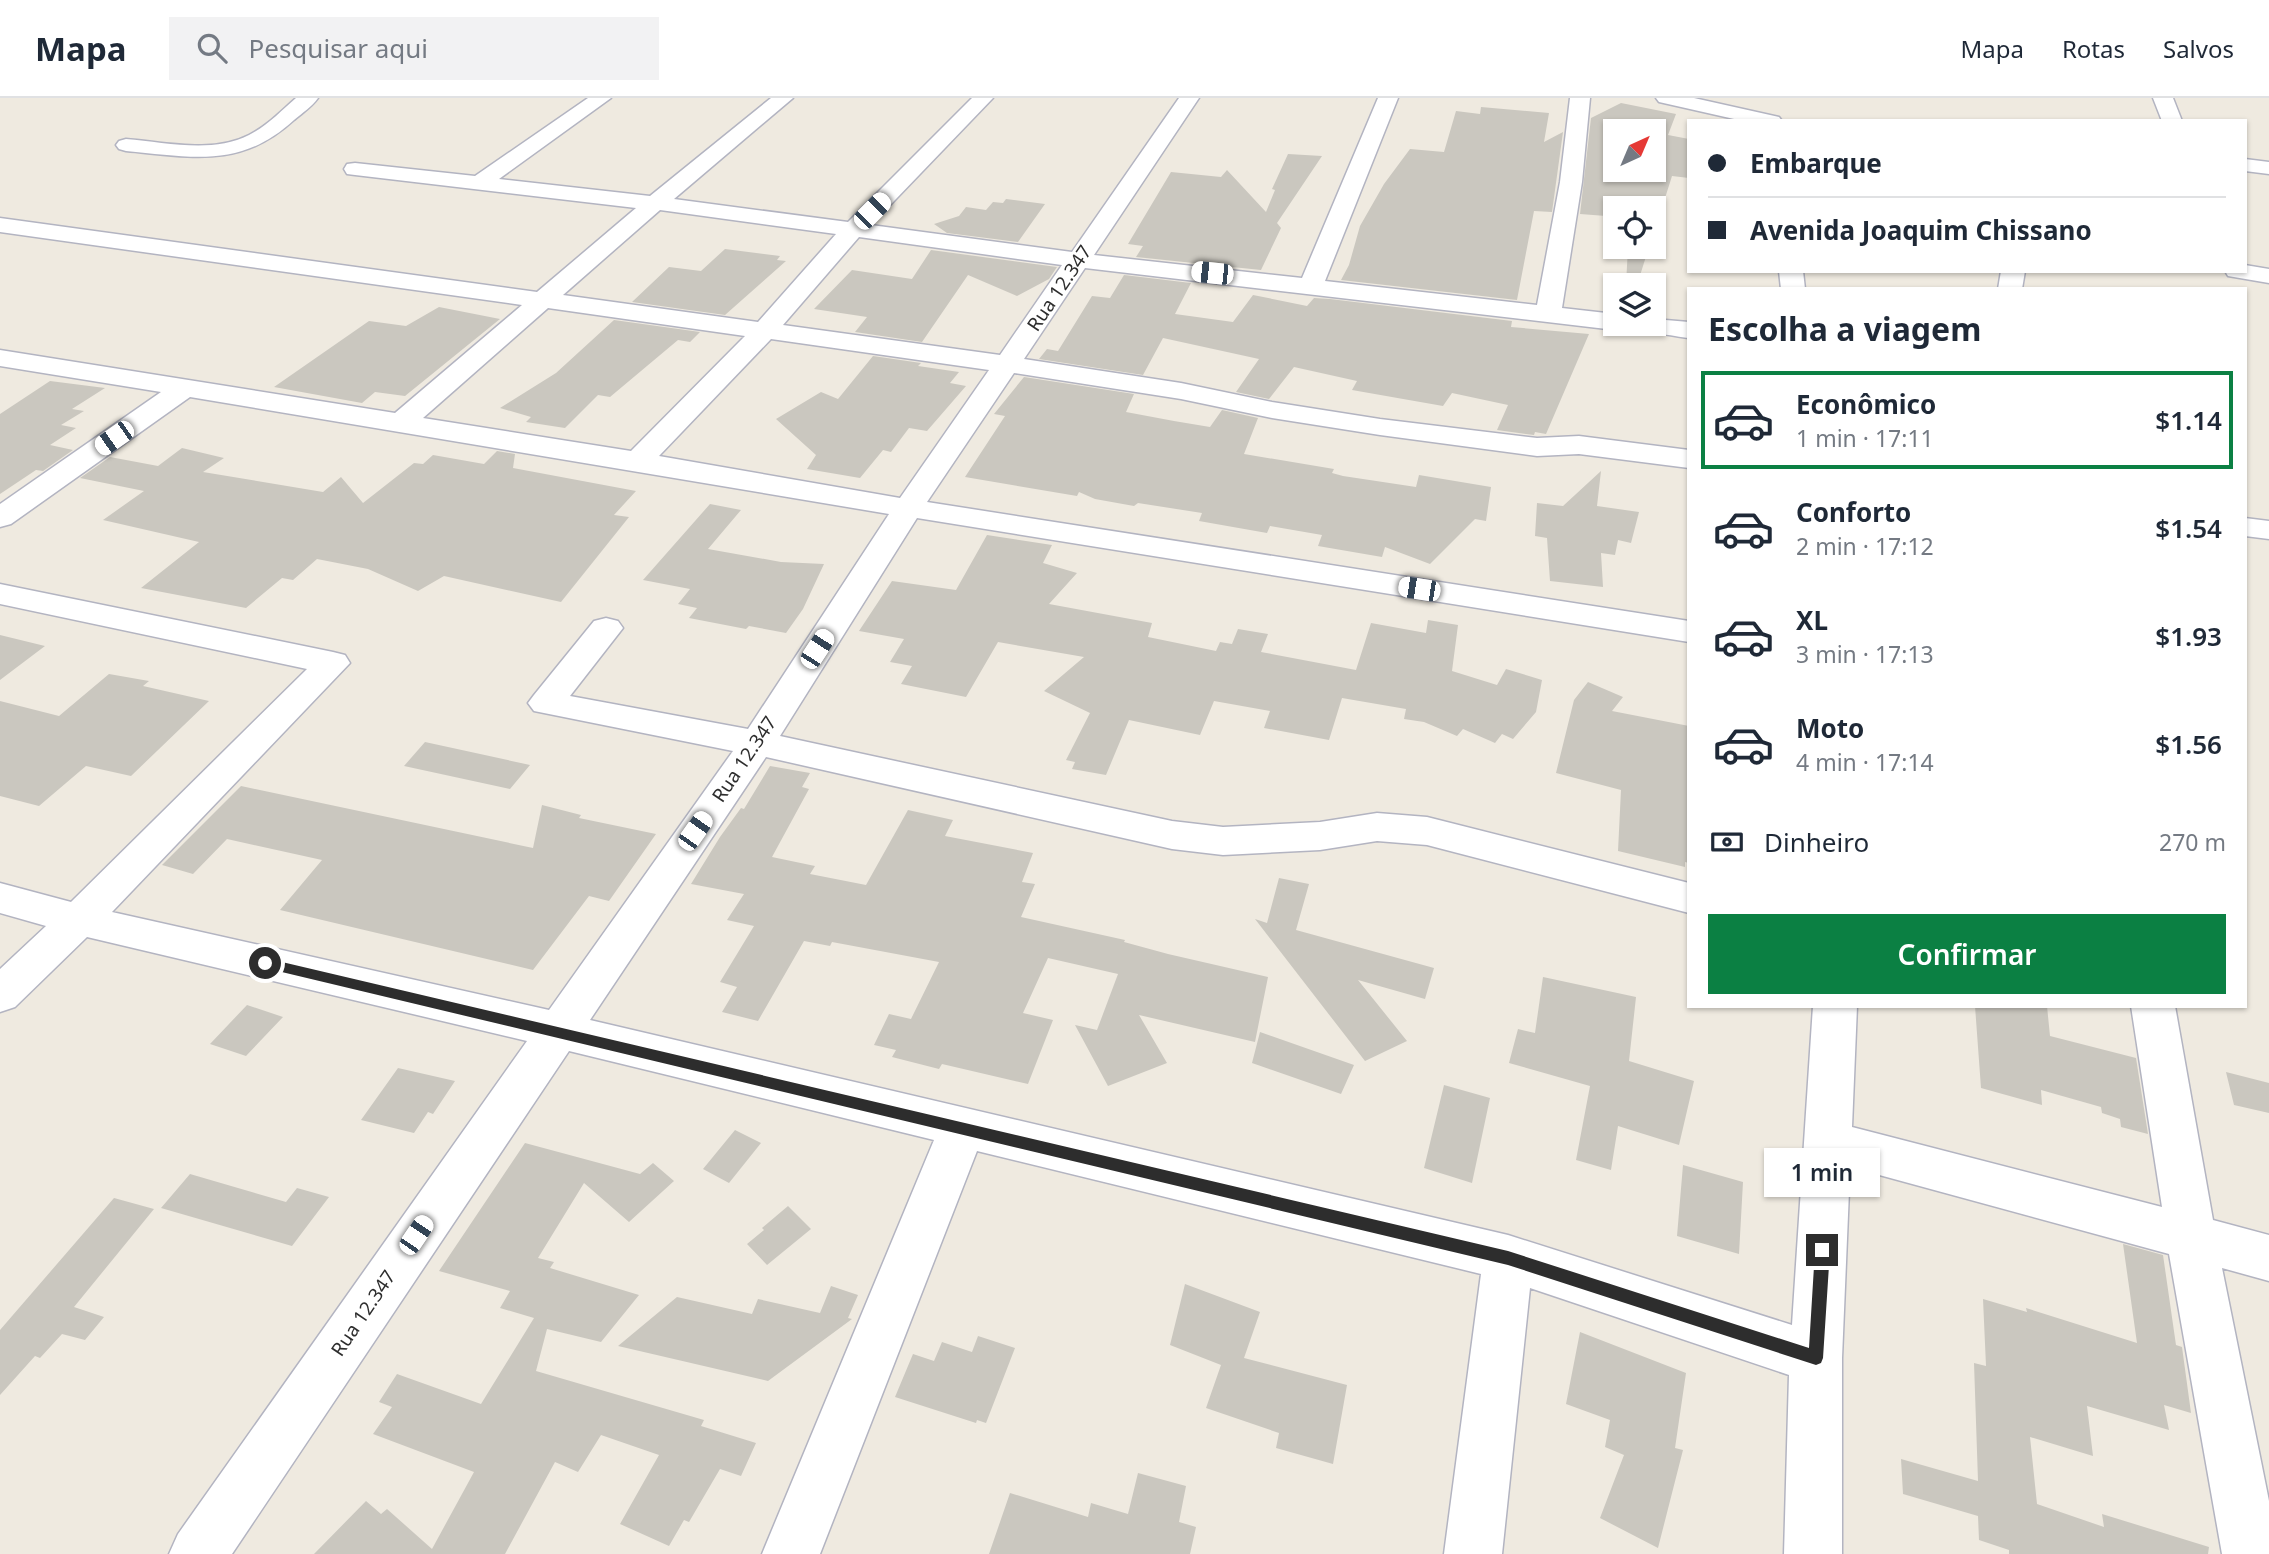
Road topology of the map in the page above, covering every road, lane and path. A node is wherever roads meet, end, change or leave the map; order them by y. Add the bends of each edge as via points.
1 (308, 98) edge
2 (601, 98) edge
3 (783, 98) edge
4 (983, 98) edge
5 (1189, 98) edge
6 (1388, 98) edge
7 (1580, 98) edge
8 (1666, 98) edge
9 (2163, 98) edge
10 (1763, 119) edge
11 (2171, 119) edge
12 (126, 145) dead end
13 (2247, 165) edge
14 (2269, 168) edge
15 (355, 169) dead end
16 (479, 183) junction
17 (655, 204) junction
18 (0, 225) edge
19 (853, 230) junction
20 (1078, 260) junction
21 (2247, 273) edge
22 (2269, 276) edge
23 (1311, 285) junction
24 (545, 300) junction
25 (1548, 314) junction
26 (1603, 321) edge
27 (1666, 328) edge
28 (1687, 330) edge
29 (764, 331) junction
30 (0, 358) edge
31 (1007, 364) junction
32 (183, 389) junction
33 (399, 424) junction
34 (1687, 459) edge
35 (638, 461) junction
36 (908, 508) junction
37 (0, 518) edge
38 (2247, 527) edge
39 (2269, 530) edge
40 (0, 594) edge
41 (606, 628) dead end
42 (1687, 632) edge
43 (757, 743) junction
44 (1687, 897) edge
45 (0, 898) edge
46 (79, 920) junction
47 (0, 995) edge
48 (1835, 1008) edge
49 (2153, 1008) edge
50 (557, 1030) junction
51 (962, 1129) junction
52 (1829, 1141) junction
53 (2191, 1237) junction
54 (1508, 1258) junction
55 (2269, 1258) edge
56 (1816, 1358) junction
57 (198, 1554) edge
58 (791, 1554) edge
59 (1473, 1554) edge
60 (1813, 1554) edge
61 (2251, 1554) edge

1 - 12 street via 254,141 236,148 212,151
2 - 16 street
3 - 17 street
4 - 19 street
5 - 20 street, Rua 12.347
6 - 23 street
7 - 25 street
8 - 10 street
9 - 11 street
13 - 14 street
15 - 16 street
16 - 17 street
17 - 19 street
17 - 24 street
18 - 24 street
19 - 20 street
19 - 29 street
20 - 23 street
20 - 31 street, Rua 12.347
21 - 22 street
23 - 25 street
24 - 29 street
24 - 33 street
25 - 26 street
27 - 28 street
29 - 31 street
29 - 35 street
30 - 32 street
31 - 34 street via 1380,427 1537,447 1579,446
31 - 36 street, Rua 12.347
32 - 33 street
32 - 37 street
33 - 35 street
35 - 36 street
36 - 42 street
36 - 43 street, Rua 12.347
38 - 39 street
40 - 46 street via 333,663
41 - 43 street via 546,703
43 - 44 street via 1172,835 1223,841 1320,836 1377,827 1427,831
43 - 50 street, Rua 12.347
45 - 46 street
46 - 47 street
46 - 50 street
48 - 52 street
49 - 53 street
50 - 51 street
50 - 57 street, Rua 12.347
51 - 54 street
51 - 58 street
52 - 53 street
52 - 56 street
53 - 55 street
53 - 61 street
54 - 56 street
54 - 59 street
56 - 60 street

